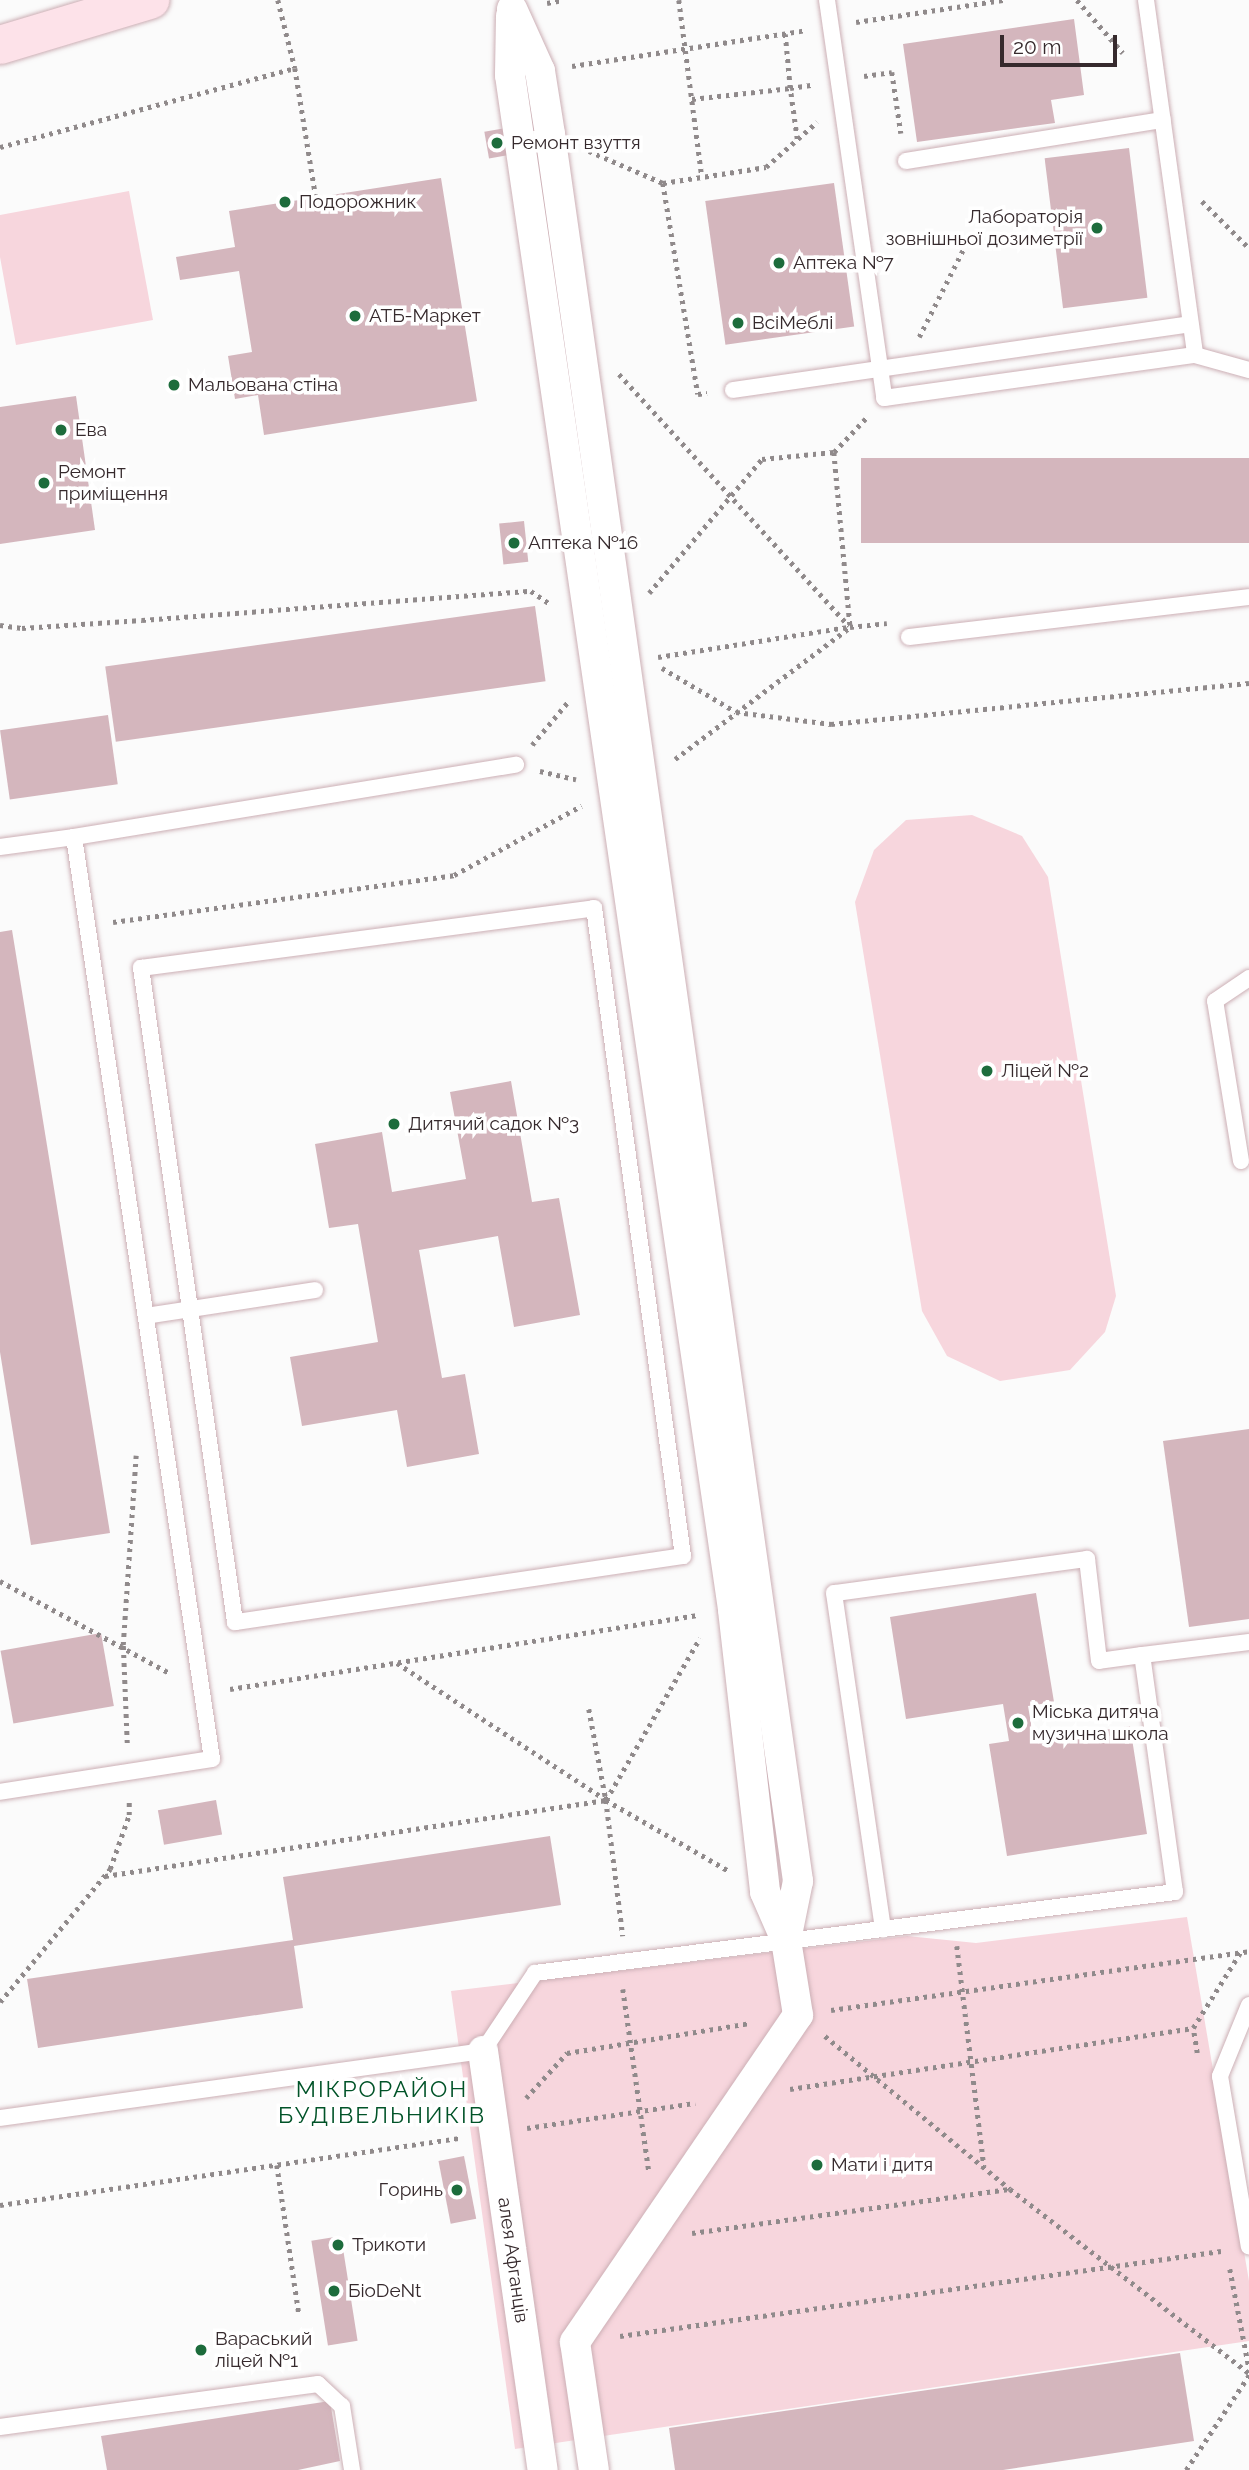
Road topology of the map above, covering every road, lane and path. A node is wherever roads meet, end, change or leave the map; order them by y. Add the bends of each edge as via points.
1 (150, 0) edge
2 (278, 0) edge
3 (679, 0) edge
4 (827, 0) edge
5 (1004, 0) edge
6 (1077, 0) edge
7 (1146, 0) edge
8 (511, 4) edge
9 (831, 26) junction
10 (785, 34) junction
11 (0, 45) edge
12 (686, 49) junction
13 (1126, 56) dead end
14 (295, 68) junction
15 (540, 71) junction
16 (839, 80) junction
17 (790, 88) junction
18 (692, 99) junction
19 (842, 100) junction
20 (1163, 120) junction
21 (550, 134) junction
22 (797, 140) junction
23 (0, 147) edge
24 (906, 161) joint
25 (1169, 168) junction
26 (702, 176) junction
27 (663, 183) junction
28 (316, 197) dead end
29 (967, 242) dead end
30 (1249, 248) edge
31 (1191, 324) junction
32 (578, 328) junction
33 (1195, 355) junction
34 (904, 366) junction
35 (880, 368) junction
36 (1249, 370) edge
37 (733, 390) joint
38 (884, 398) junction
39 (834, 452) junction
40 (731, 496) junction
41 (1249, 597) edge
42 (0, 625) edge
43 (850, 627) junction
44 (607, 630) junction
45 (909, 637) joint
46 (597, 666) junction
47 (1249, 683) edge
48 (736, 712) junction
49 (516, 765) junction
50 (629, 785) junction
51 (75, 836) junction
52 (0, 847) edge
53 (88, 926) junction
54 (1249, 978) edge
55 (1241, 1161) dead end
56 (315, 1290) dead end
57 (191, 1309) junction
58 (146, 1316) junction
59 (137, 1440) dead end
60 (0, 1581) edge
61 (724, 1612) junction
62 (1249, 1642) edge
63 (123, 1645) junction
64 (1142, 1655) junction
65 (396, 1663) junction
66 (202, 1693) junction
67 (129, 1771) junction
68 (0, 1792) edge
69 (606, 1800) junction
70 (104, 1876) junction
71 (765, 1892) junction
72 (953, 1920) junction
73 (883, 1929) junction
74 (786, 1940) junction
75 (1249, 1951) edge
76 (1240, 1952) junction
77 (963, 1993) junction
78 (0, 2002) edge
79 (1249, 2005) edge
80 (798, 2015) junction
81 (483, 2051) junction
82 (974, 2061) junction
83 (878, 2076) junction
84 (739, 2096) junction
85 (0, 2118) edge
86 (495, 2133) junction
87 (277, 2165) junction
88 (984, 2167) junction
89 (1010, 2189) junction
90 (0, 2205) edge
91 (644, 2239) junction
92 (1249, 2247) edge
93 (1110, 2267) junction
94 (299, 2314) dead end
95 (575, 2342) junction
96 (1249, 2374) edge
97 (0, 2427) edge
98 (352, 2470) edge
99 (543, 2470) edge
100 (594, 2470) edge
101 (1186, 2470) edge

1 - 11 street
2 - 14 path
3 - 12 path
4 - 9 lane
5 - 9 path
6 - 13 path
7 - 20 lane
8 - 15 street
8 - 44 street via 510,75
9 - 10 path
9 - 16 lane
10 - 12 path
10 - 17 path
12 - 15 path
12 - 18 path
14 - 23 path
14 - 28 path
15 - 21 street
16 - 17 path
16 - 19 lane
16 - 24 path via 892,72
17 - 18 path
17 - 22 path
18 - 26 path
19 - 22 path
19 - 35 lane
20 - 24 lane
20 - 25 lane
21 - 27 path
21 - 32 street
22 - 26 path via 766,167
25 - 30 path
25 - 31 lane
26 - 27 path
27 - 37 path via 698,394
29 - 34 path
31 - 33 lane
31 - 34 lane
32 - 40 path
32 - 44 street
33 - 36 lane
33 - 38 lane
34 - 35 lane
35 - 37 lane
35 - 38 lane
38 - 39 path
39 - 40 path via 762,459
39 - 43 path
40 - 43 path
40 - 44 path
41 - 45 lane
42 - 44 path via 22,628 116,622 531,591
43 - 45 path via 895,622
43 - 48 path
43 - 48 path via 646,659
44 - 46 street
44 - 50 street
46 - 49 path
46 - 50 street
47 - 48 path via 831,724
48 - 50 path
49 - 50 path
49 - 51 lane
50 - 53 path via 454,875
50 - 61 street
50 - 74 street via 798,1881
51 - 52 lane
51 - 53 lane
53 - 58 lane
54 - 55 lane via 1214,1001
56 - 57 lane
57 - 57 lane via 141,968 594,908 683,1556 235,1622
57 - 58 lane
58 - 66 lane
59 - 63 path
60 - 63 path
61 - 65 path
61 - 69 path
61 - 71 street
62 - 64 lane
63 - 66 path
63 - 67 path
64 - 72 lane via 1175,1892
64 - 73 lane via 1099,1661 1087,1559 834,1593
65 - 66 path
65 - 69 path
66 - 67 lane via 212,1759
67 - 68 lane
67 - 70 path via 129,1815
69 - 70 path
69 - 71 path
70 - 78 path
71 - 74 street
72 - 73 lane
72 - 77 path
73 - 74 lane
74 - 80 street
74 - 81 lane via 535,1972
75 - 76 path
76 - 77 path
76 - 82 path via 1194,2028
77 - 80 path
77 - 82 path
79 - 92 lane via 1220,2076
80 - 83 path
80 - 84 street
80 - 86 path via 566,2053
81 - 85 lane
81 - 86 street, алея Афганців
82 - 83 path
82 - 88 path
83 - 84 path
83 - 88 path
84 - 86 path
84 - 91 street
86 - 87 path
86 - 99 street, алея Афганців
87 - 90 path
87 - 94 path
88 - 89 path
89 - 91 path
89 - 93 path
91 - 95 street
92 - 93 path
93 - 95 path
93 - 96 path
95 - 100 street
96 - 101 path
97 - 98 lane via 318,2384 342,2406

